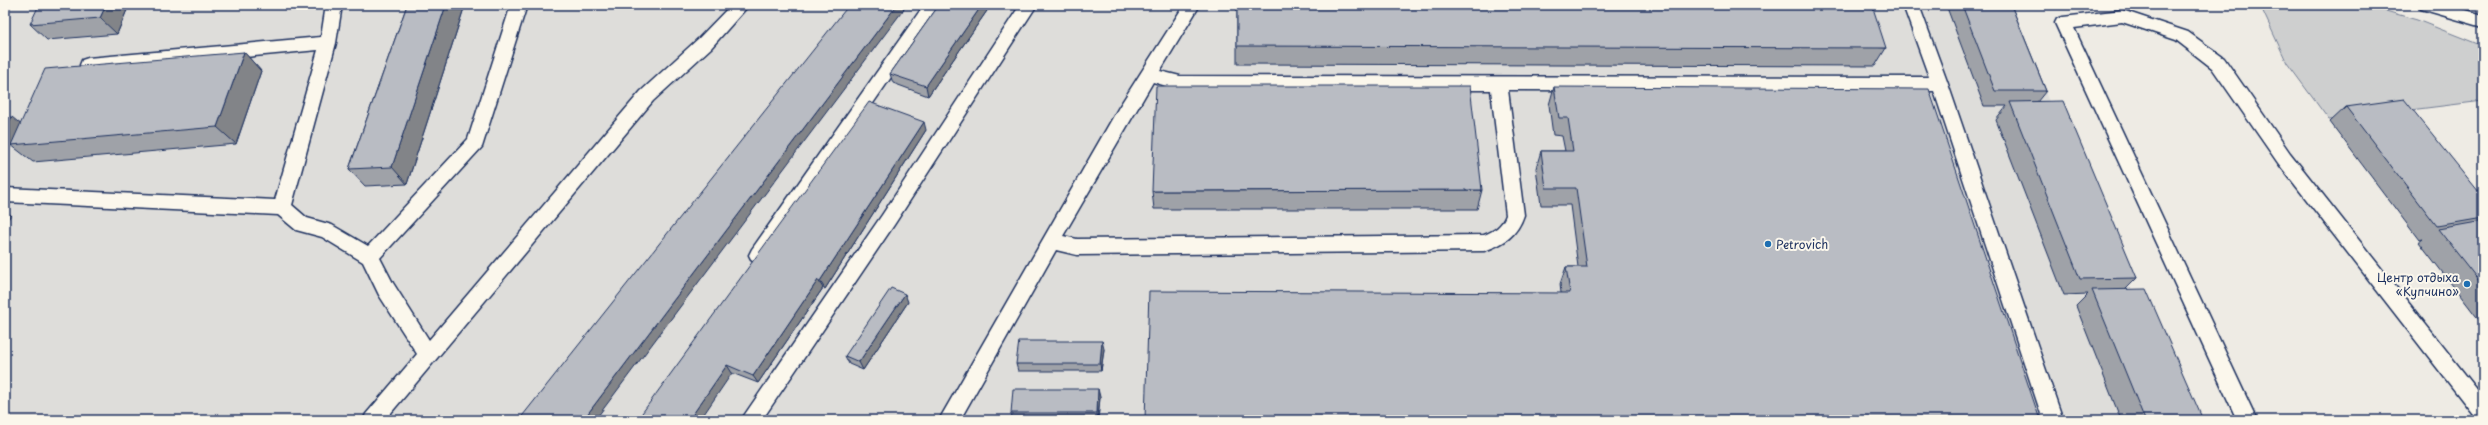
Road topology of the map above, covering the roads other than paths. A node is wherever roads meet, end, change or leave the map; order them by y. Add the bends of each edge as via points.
1 (334, 5) edge
2 (519, 5) edge
3 (740, 5) edge
4 (933, 5) edge
5 (1029, 5) edge
6 (1192, 5) edge
7 (1911, 5) edge
8 (2427, 5) edge
9 (2483, 21) edge
10 (328, 43) junction
11 (88, 65) edge
12 (1148, 74) junction
13 (1499, 83) junction
14 (1940, 84) junction
15 (5, 195) edge
16 (282, 208) junction
17 (1051, 242) junction
18 (370, 256) junction
19 (747, 271) edge
20 (428, 354) junction
21 (2483, 412) edge
22 (373, 420) edge
23 (751, 420) edge
24 (949, 420) edge
25 (2053, 420) edge
26 (2247, 420) edge

1 - 10 lane
2 - 18 lane via 476,142
3 - 20 lane via 705,43 646,96
4 - 19 lane
5 - 23 lane via 888,220
6 - 12 lane
7 - 14 lane
8 - 9 lane
10 - 11 lane
10 - 16 lane
12 - 13 lane via 1180,83
12 - 17 lane
13 - 14 lane
13 - 17 lane via 1515,215 1502,236 1488,242 1078,247
14 - 25 lane
15 - 16 lane
16 - 18 lane via 302,225 326,230
17 - 24 lane
18 - 20 lane via 386,289
20 - 22 lane
21 - 26 lane via 2284,158 2218,63 2182,36 2122,16 2063,23

